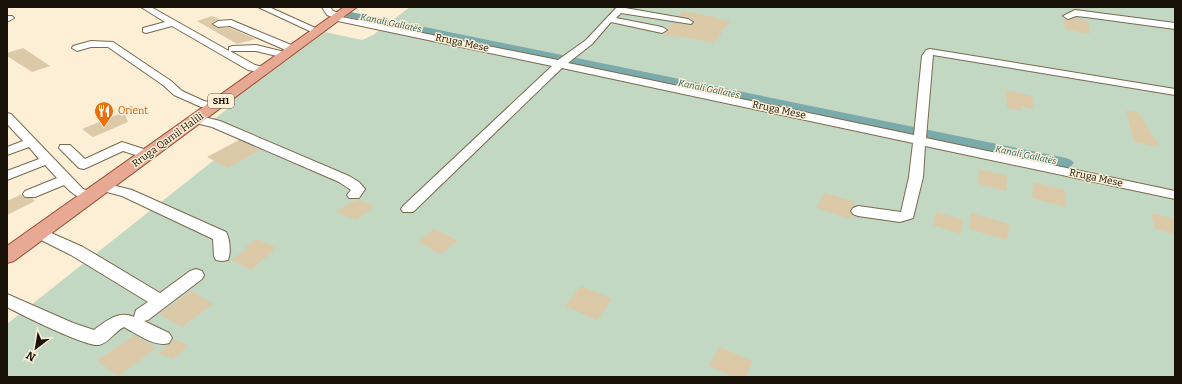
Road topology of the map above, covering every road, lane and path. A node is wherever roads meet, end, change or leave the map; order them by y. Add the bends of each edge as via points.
1 (145, 7) edge
2 (262, 7) edge
3 (316, 7) edge
4 (350, 7) edge
5 (621, 8) edge
6 (332, 13) edge
7 (1068, 16) dead end
8 (609, 19) junction
9 (688, 22) dead end
10 (172, 23) junction
11 (218, 24) dead end
12 (1175, 26) edge
13 (146, 30) dead end
14 (662, 30) dead end
15 (317, 31) junction
16 (77, 48) dead end
17 (234, 50) dead end
18 (288, 52) junction
19 (563, 62) junction
20 (264, 70) junction
21 (1175, 92) edge
22 (214, 106) junction
23 (7, 117) edge
24 (196, 119) junction
25 (920, 135) junction
26 (31, 142) junction
27 (65, 148) dead end
28 (7, 151) edge
29 (148, 155) junction
30 (47, 160) junction
31 (7, 176) edge
32 (66, 179) junction
33 (98, 191) junction
34 (30, 194) dead end
35 (354, 195) dead end
36 (1175, 195) edge
37 (408, 209) dead end
38 (858, 210) dead end
39 (40, 233) junction
40 (7, 256) edge
41 (222, 256) dead end
42 (196, 275) dead end
43 (7, 300) edge
44 (160, 301) junction
45 (142, 315) dead end
46 (163, 338) dead end

1 - 10 street
2 - 15 street
3 - 6 street, Rruga Mese
4 - 6 main road, Rruga Qamil Halili / SH1
5 - 8 street
5 - 9 street
6 - 15 main road, Rruga Qamil Halili / SH1
6 - 19 street, Rruga Mese
7 - 12 street via 1075,13 1086,14
8 - 14 street
8 - 19 street via 576,54
10 - 13 street
10 - 20 street via 252,68
11 - 18 street via 231,23
15 - 18 main road, Rruga Qamil Halili / SH1
16 - 22 street via 91,44 110,44 178,93 201,104
17 - 18 street via 256,48
18 - 20 main road, Rruga Qamil Halili / SH1
19 - 25 street, Rruga Mese
19 - 37 street
20 - 22 main road, Rruga Qamil Halili / SH1
21 - 25 street via 930,52 927,56
22 - 24 main road, Rruga Qamil Halili / SH1
23 - 26 street
24 - 29 main road, Rruga Qamil Halili / SH1
24 - 35 street via 216,124 344,179 358,189
25 - 36 street, Rruga Mese
25 - 38 street via 916,177 908,215 900,217
26 - 28 street
26 - 30 street
27 - 29 street via 84,165 122,146
29 - 33 main road, Rruga Qamil Halili / SH1
30 - 31 street
30 - 32 street
32 - 33 street via 78,192
32 - 34 street
33 - 39 main road, SH1
33 - 41 street via 127,193 221,236
39 - 40 main road, SH1
39 - 44 street via 77,251
42 - 44 street
43 - 46 street via 67,328 97,338 114,324 125,320
44 - 45 street

